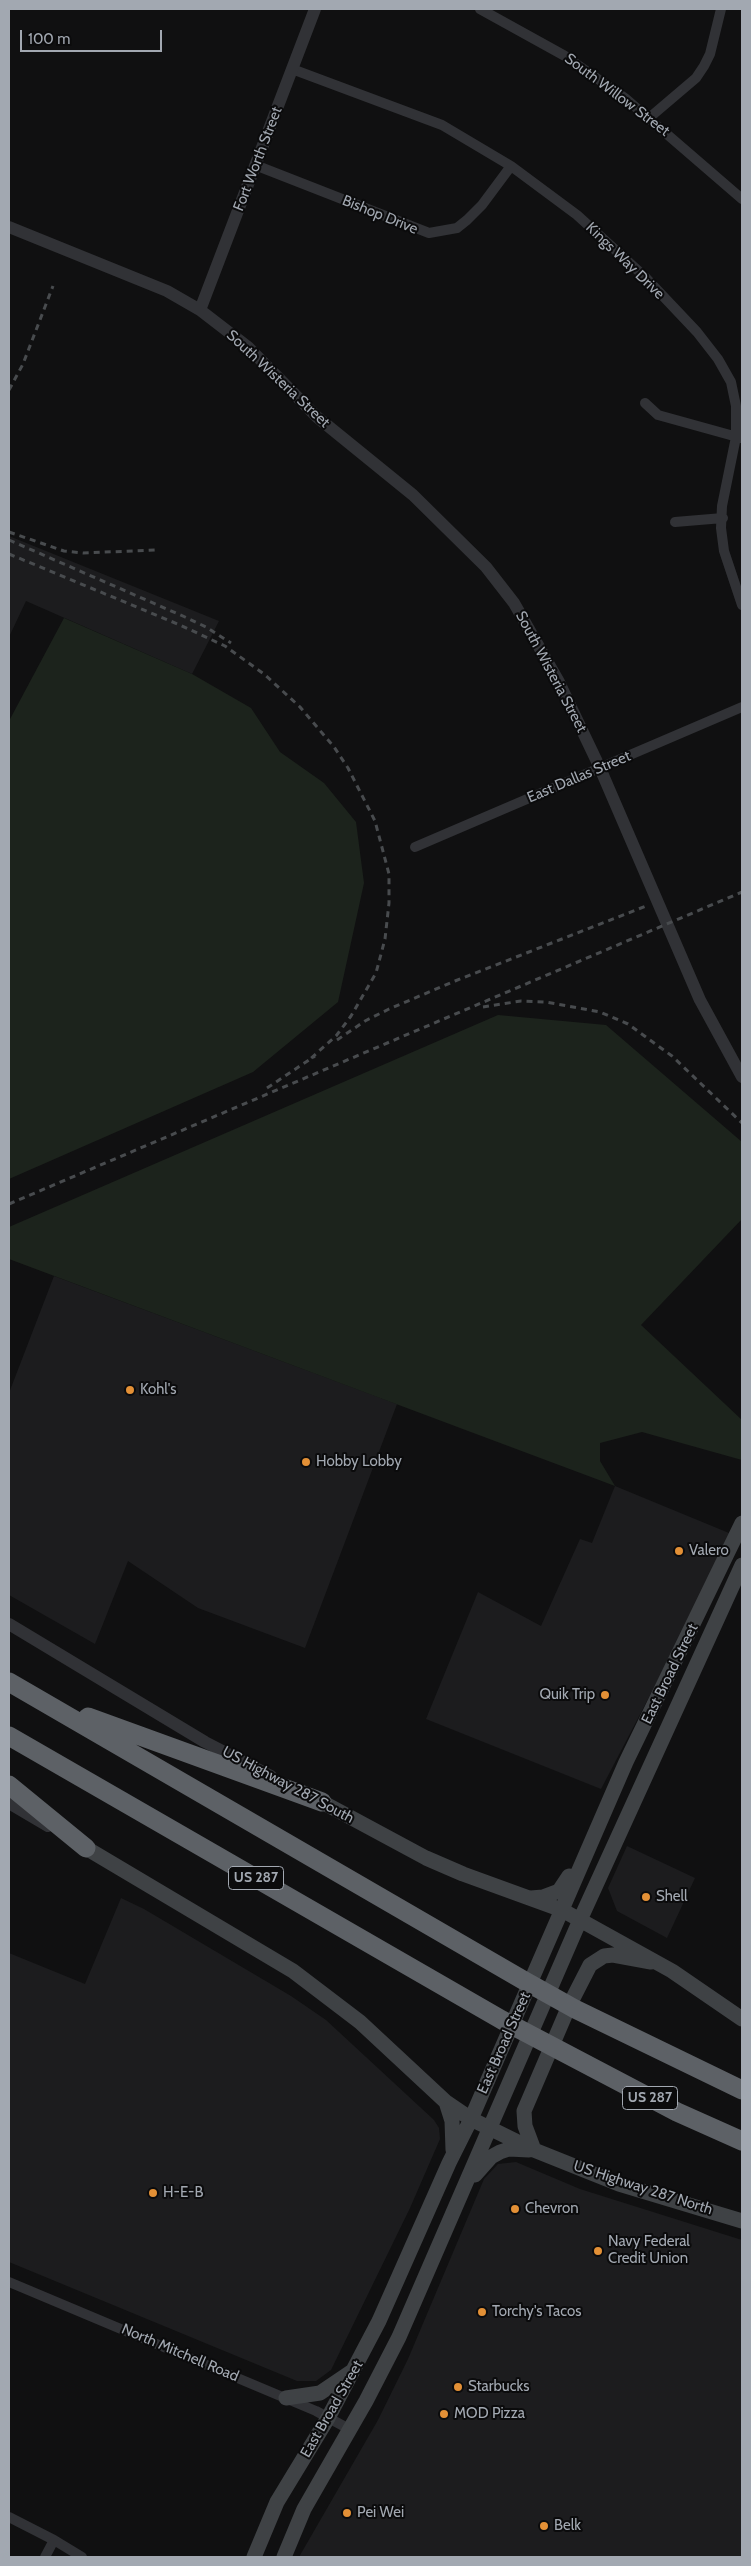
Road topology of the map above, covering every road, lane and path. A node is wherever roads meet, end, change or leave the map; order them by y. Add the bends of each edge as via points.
1 (315, 9) edge
2 (480, 9) edge
3 (721, 9) edge
4 (292, 69) junction
5 (649, 118) junction
6 (255, 165) junction
7 (511, 166) junction
8 (742, 199) edge
9 (9, 227) edge
10 (200, 310) junction
11 (645, 402) dead end
12 (739, 438) edge
13 (722, 518) junction
14 (675, 522) dead end
15 (742, 605) edge
16 (742, 707) edge
17 (600, 768) junction
18 (415, 847) dead end
19 (742, 1077) edge
20 (742, 1524) edge
21 (742, 1565) edge
22 (699, 1612) junction
23 (717, 1619) junction
24 (9, 1624) edge
25 (9, 1682) edge
26 (43, 1701) junction
27 (9, 1736) edge
28 (626, 1762) junction
29 (647, 1772) junction
30 (9, 1785) edge
31 (322, 1802) junction
32 (9, 1803) edge
33 (86, 1848) junction
34 (582, 1860) junction
35 (529, 1898) junction
36 (562, 1910) junction
37 (580, 1920) junction
38 (659, 1963) junction
39 (742, 2019) edge
40 (742, 2090) edge
41 (446, 2102) junction
42 (471, 2119) junction
43 (490, 2128) junction
44 (742, 2141) edge
45 (534, 2150) junction
46 (452, 2157) junction
47 (468, 2181) junction
48 (742, 2221) edge
49 (9, 2282) edge
50 (356, 2368) junction
51 (286, 2398) junction
52 (328, 2418) junction
53 (349, 2429) junction
54 (9, 2517) edge
55 (54, 2540) junction
56 (45, 2557) edge
57 (82, 2557) edge
58 (254, 2557) edge
59 (284, 2557) edge

1 - 4 street, Fort Worth Street
2 - 5 street, South Willow Street via 566,56
3 - 5 street via 704,66 696,78
4 - 6 street, Fort Worth Street
4 - 7 street, Kings Way Drive via 442,125
5 - 8 street, South Willow Street
6 - 7 street, Bishop Drive via 429,234 457,228 467,220
6 - 10 street, Fort Worth Street
7 - 12 street, Kings Way Drive via 577,215 645,277 702,338 731,382
9 - 10 street, South Wisteria Street via 167,291
10 - 17 street, South Wisteria Street via 248,347 317,417 413,495 486,566 514,602 542,650
11 - 12 street via 658,415
12 - 13 street, Kings Way Drive
13 - 14 street
13 - 15 street, Kings Way Drive via 724,551
16 - 17 street, East Dallas Street
17 - 18 street, East Dallas Street
17 - 19 street, South Wisteria Street via 700,1000
20 - 22 main road, East Broad Street
21 - 23 main road, East Broad Street
22 - 23 main road
22 - 28 main road, East Broad Street
23 - 29 main road, East Broad Street
24 - 31 street, US Highway 287 South via 206,1742
25 - 26 highway, US 287
26 - 31 highway
26 - 40 highway, US 287 via 575,2009
27 - 44 highway, US 287 via 502,2020 677,2112
28 - 29 main road
28 - 34 main road, East Broad Street
29 - 37 main road, East Broad Street
30 - 33 highway
31 - 35 main road, US Highway 287 South via 426,1858
32 - 33 street
33 - 41 main road via 293,1971 360,2022
34 - 35 main road via 559,1891
34 - 36 main road, East Broad Street
35 - 36 main road, US Highway 287 South
36 - 37 main road, US Highway 287 South
36 - 42 main road, East Broad Street
37 - 38 main road
37 - 43 main road, East Broad Street
38 - 39 main road
38 - 45 main road via 614,1955 599,1958 590,1965 524,2111 525,2126
41 - 42 main road
41 - 46 main road via 452,2121
42 - 43 main road
42 - 46 main road, East Broad Street
43 - 45 main road, US Highway 287 North
43 - 47 main road, East Broad Street
45 - 47 main road via 500,2152
45 - 48 main road, US Highway 287 North via 619,2184
46 - 50 main road, East Broad Street
47 - 53 main road, East Broad Street via 399,2337
49 - 51 street, North Mitchell Road
50 - 51 main road via 320,2394
50 - 52 main road, East Broad Street
51 - 52 street, North Mitchell Road
52 - 53 street, North Mitchell Road
52 - 58 main road, East Broad Street via 278,2502
53 - 59 main road, East Broad Street via 304,2509
54 - 55 street
55 - 56 street
55 - 57 street

